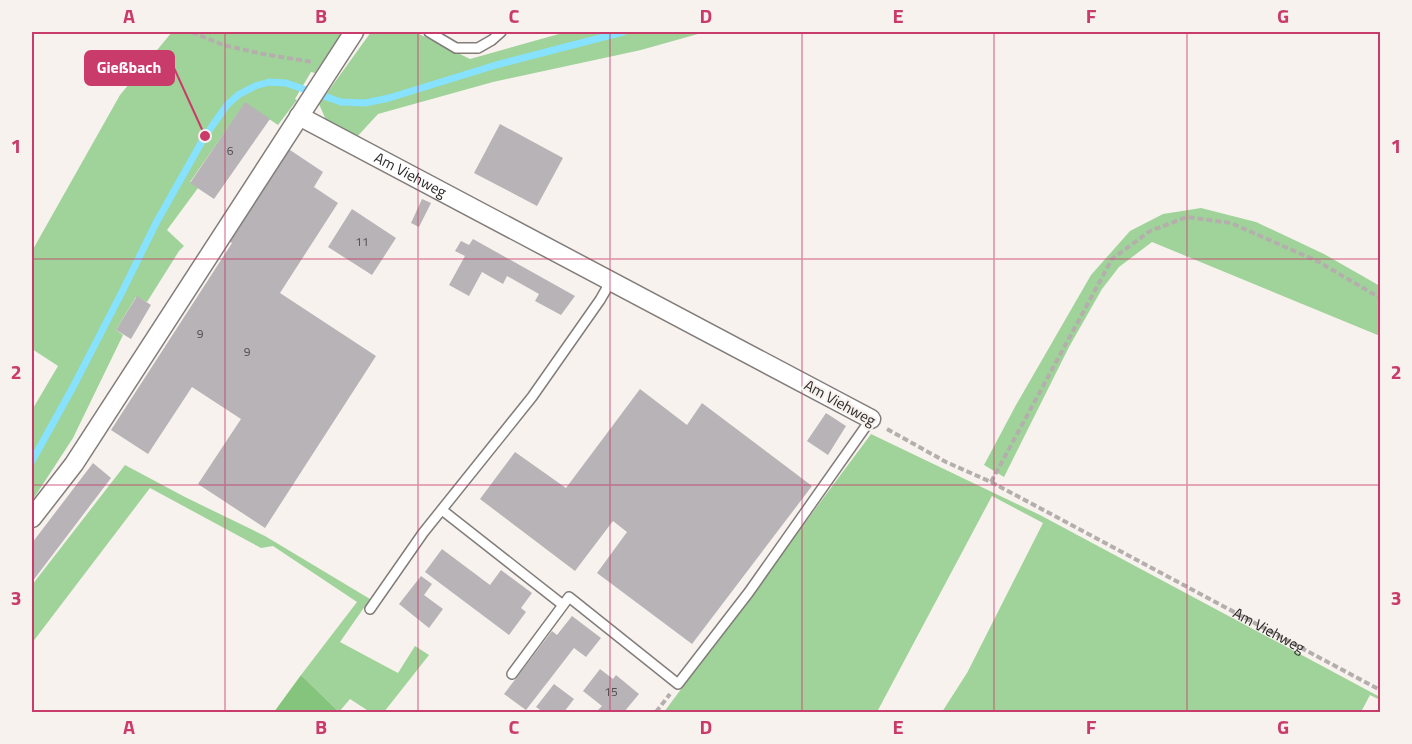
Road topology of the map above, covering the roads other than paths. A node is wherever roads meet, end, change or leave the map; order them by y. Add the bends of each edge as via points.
1 (354, 32) edge
2 (429, 32) edge
3 (501, 32) edge
4 (304, 109) junction
5 (610, 281) junction
6 (871, 420) joint
7 (442, 510) junction
8 (32, 518) edge
9 (563, 605) junction
10 (370, 609) dead end
11 (512, 674) dead end

1 - 4 street
2 - 3 lane via 456,48 478,48
4 - 5 street, Am Viehweg
4 - 8 street via 74,464
5 - 6 street, Am Viehweg
5 - 7 lane via 532,397
6 - 9 lane via 678,684 569,597
7 - 9 lane
7 - 10 lane
9 - 11 lane

